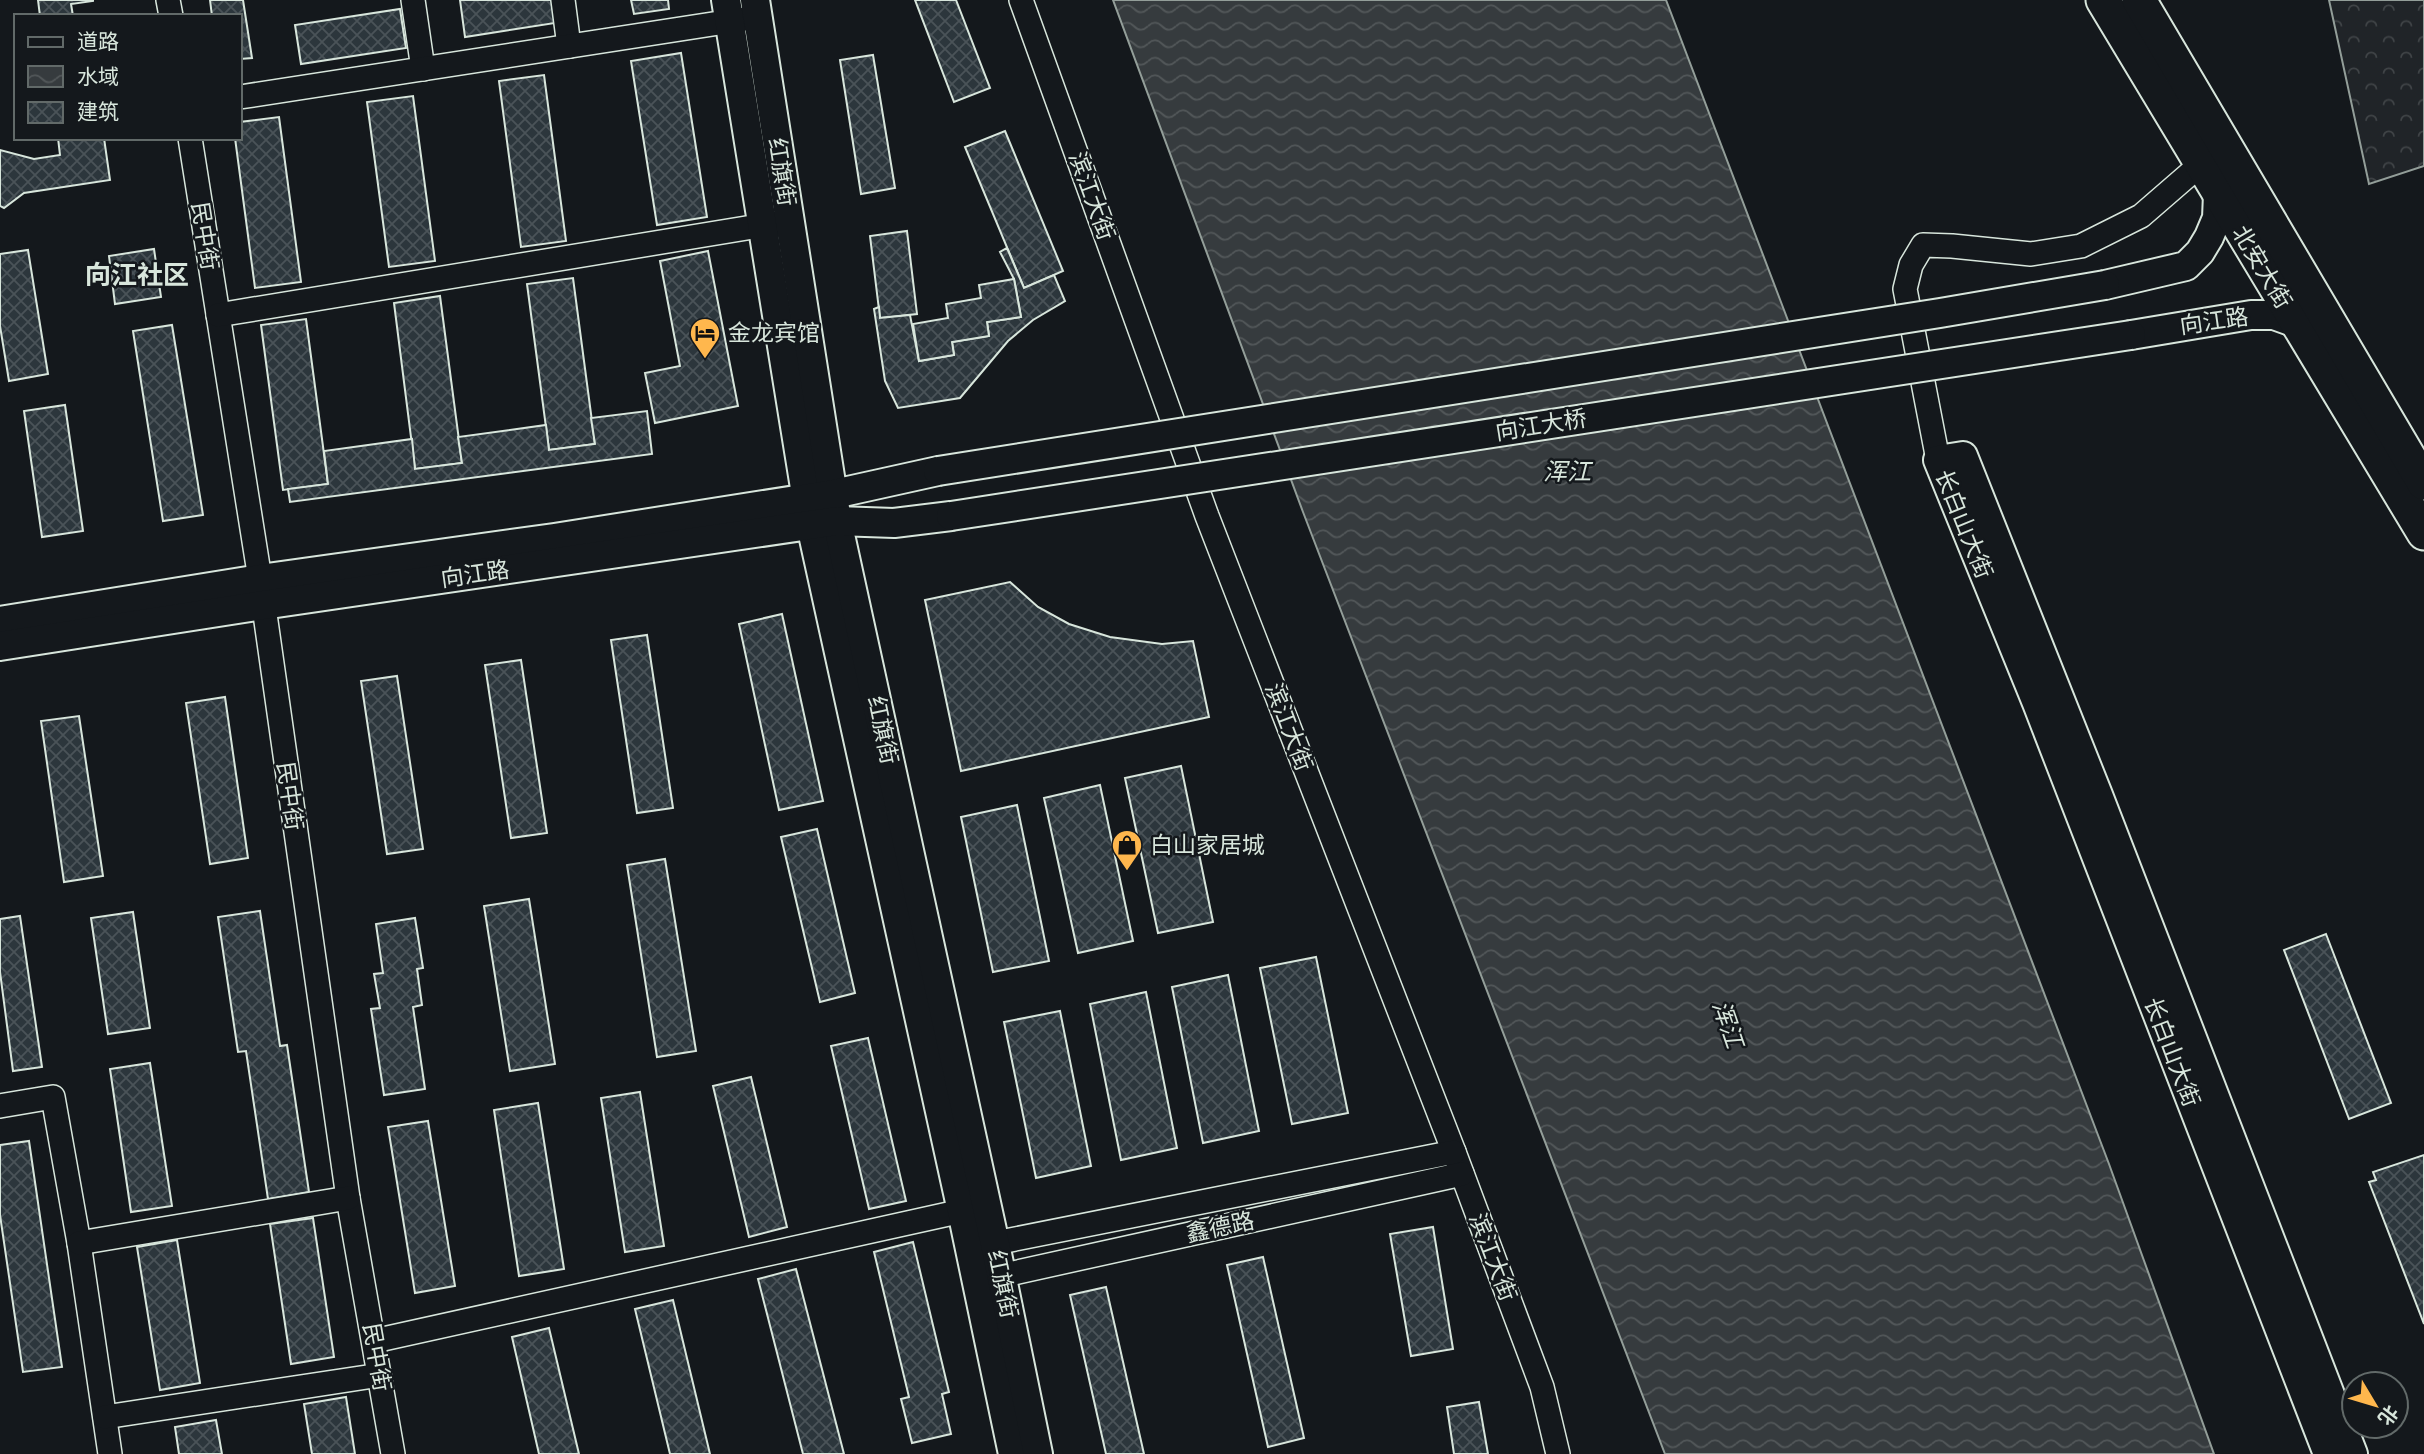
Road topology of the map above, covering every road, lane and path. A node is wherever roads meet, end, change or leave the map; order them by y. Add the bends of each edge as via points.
1 (413, 0) edge
2 (563, 0) edge
3 (1021, 0) edge
4 (2103, 0) edge
5 (2139, 0) edge
6 (756, 8) edge
7 (728, 11) edge
8 (569, 46) junction
9 (423, 69) junction
10 (242, 97) edge
11 (190, 140) edge
12 (2201, 164) junction
13 (2218, 194) junction
14 (790, 221) junction
15 (762, 225) junction
16 (218, 315) junction
17 (2296, 323) junction
18 (2131, 335) joint
19 (1938, 460) junction
20 (2424, 483) edge
21 (822, 509) junction
22 (951, 516) joint
23 (2424, 533) edge
24 (261, 592) junction
25 (0, 621) edge
26 (0, 646) edge
27 (0, 1106) edge
28 (1454, 1152) junction
29 (1462, 1174) junction
30 (348, 1198) junction
31 (962, 1211) junction
32 (79, 1243) junction
33 (983, 1246) junction
34 (989, 1278) junction
35 (374, 1340) junction
36 (380, 1375) junction
37 (105, 1417) junction
38 (110, 1454) edge
39 (393, 1454) edge
40 (1013, 1454) edge
41 (1038, 1454) edge
42 (1558, 1454) edge
43 (2328, 1454) edge
44 (2353, 1454) edge

1 - 9 street
2 - 8 street
3 - 28 street, 滨江大街 via 1207,516
4 - 12 highway, 北安大街
5 - 20 highway, 北安大街
6 - 7 street
6 - 14 main road, 红旗街
7 - 8 street
7 - 15 main road
8 - 9 street
9 - 10 street
11 - 16 street, 民中街
12 - 13 highway, 北安大街
12 - 19 street via 2141,216 2081,246 2031,254 1923,246 1911,264 1905,289
13 - 17 highway, 北安大街
13 - 21 main road, 向江路, bridge via 2217,218 2200,252 2186,266 2105,285 938,471
14 - 15 street
14 - 21 main road, 红旗街
15 - 16 street
15 - 21 main road
16 - 24 street, 民中街
17 - 18 main road, 向江路 via 2274,315 2251,314
17 - 23 highway, 北安大街
18 - 22 main road, 向江大桥, bridge
19 - 43 main road, 长白山大街
19 - 44 main road, 长白山大街 via 1963,456
21 - 22 main road, 向江路 via 894,523
21 - 24 main road, 向江路
21 - 31 main road
21 - 33 main road, 红旗街
24 - 25 main road, 向江路
24 - 26 main road, 向江路
24 - 30 street, 民中街
27 - 32 street via 53,1097
28 - 29 street, 滨江大街
28 - 33 street, 鑫德路
29 - 34 street, 鑫德路
29 - 42 street, 滨江大街 via 1542,1387
30 - 32 street
30 - 35 street, 民中街
31 - 33 main road
31 - 35 street
32 - 37 street
33 - 34 main road
34 - 40 main road
34 - 41 main road, 红旗街
35 - 36 street, 民中街
36 - 37 street
36 - 39 street, 民中街
37 - 38 street

